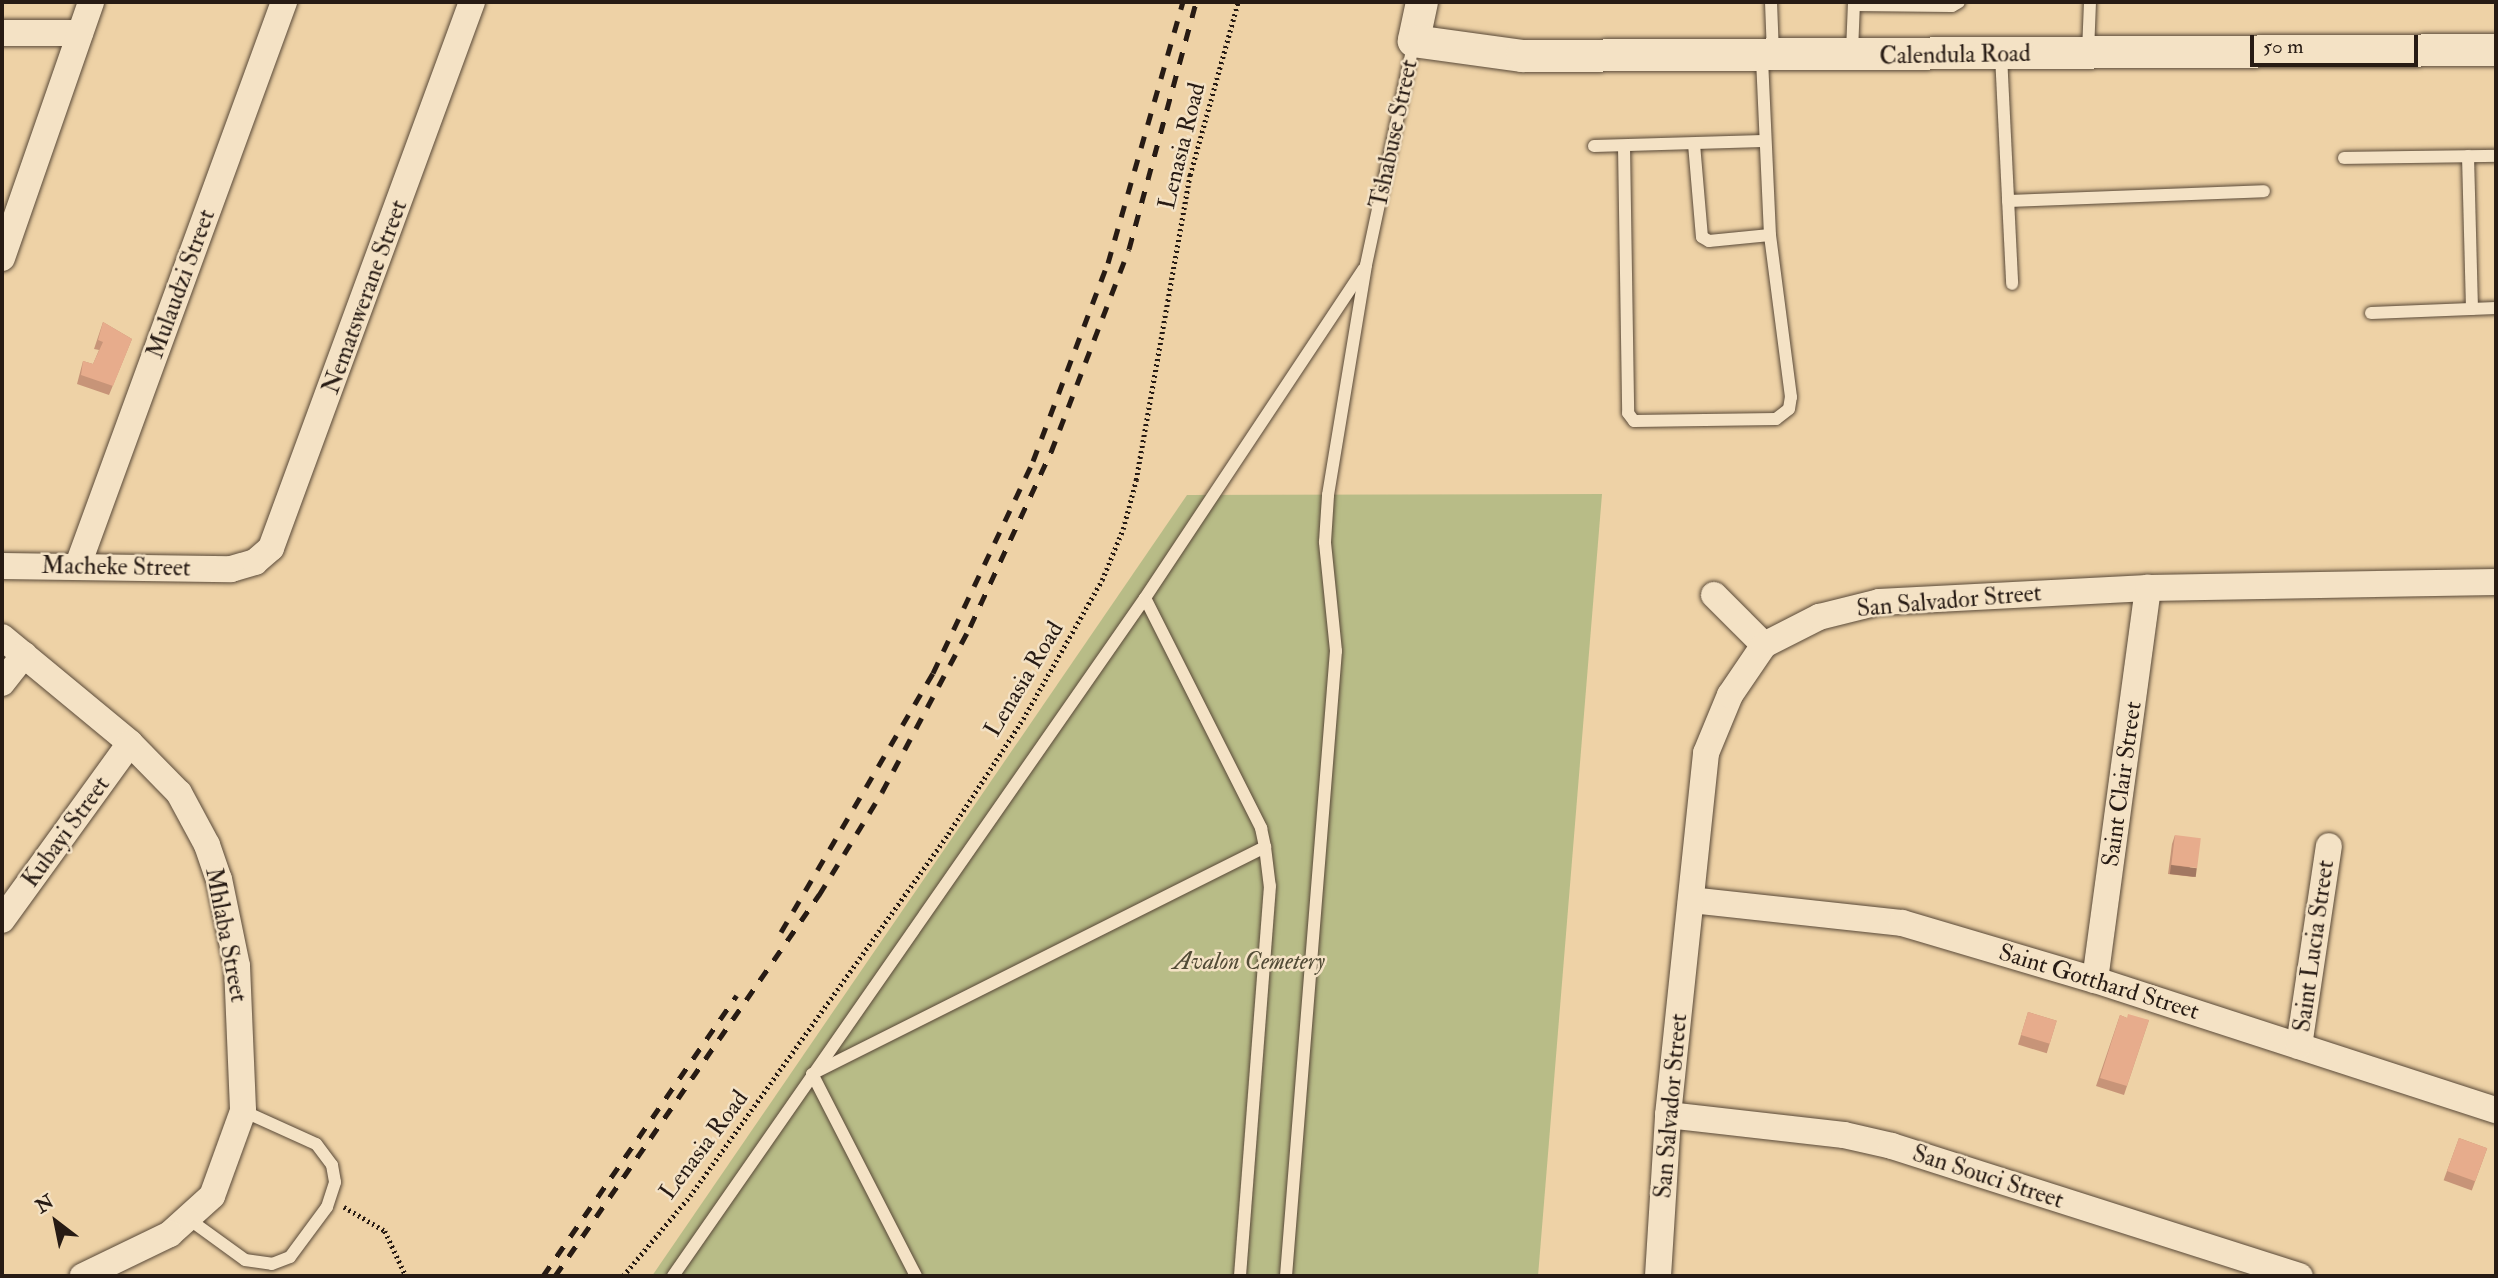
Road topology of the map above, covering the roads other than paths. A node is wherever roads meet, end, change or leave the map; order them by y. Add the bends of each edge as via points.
1 (91, 2) edge
2 (284, 2) edge
3 (472, 2) edge
4 (1422, 2) edge
5 (1770, 2) edge
6 (1959, 2) edge
7 (2090, 2) edge
8 (1854, 3) edge
9 (2, 33) edge
10 (80, 33) junction
11 (1414, 41) junction
12 (2496, 50) edge
13 (2088, 52) junction
14 (2001, 55) junction
15 (1852, 56) junction
16 (1768, 57) junction
17 (1763, 141) junction
18 (1694, 144) junction
19 (1594, 146) dead end
20 (1624, 146) junction
21 (2468, 156) junction
22 (2496, 156) edge
23 (2344, 158) dead end
24 (2264, 191) dead end
25 (2008, 201) junction
26 (10, 212) edge
27 (1769, 235) junction
28 (2, 258) edge
29 (1366, 265) junction
30 (2012, 284) dead end
31 (2496, 308) edge
32 (2472, 309) junction
33 (2371, 313) dead end
34 (78, 565) junction
35 (2, 566) edge
36 (231, 569) joint
37 (2496, 582) edge
38 (2148, 588) junction
39 (1714, 595) dead end
40 (1145, 598) junction
41 (2, 637) edge
42 (1763, 645) junction
43 (24, 654) junction
44 (2, 683) edge
45 (130, 743) junction
46 (2329, 846) dead end
47 (1265, 847) junction
48 (1691, 900) junction
49 (2, 920) edge
50 (2095, 979) junction
51 (2299, 1046) junction
52 (812, 1074) junction
53 (2496, 1110) edge
54 (243, 1111) junction
55 (1668, 1115) junction
56 (190, 1220) junction
57 (83, 1276) edge
58 (673, 1276) edge
59 (916, 1276) edge
60 (1240, 1276) edge
61 (1286, 1276) edge
62 (1658, 1276) edge
63 (2300, 1276) edge

1 - 10 street
2 - 34 street, Mulaudzi Street
3 - 36 street, Nematswerane Street via 277,538 255,562
4 - 11 street, Tshabuse Street
5 - 16 lane
6 - 8 lane via 1952,6
7 - 13 lane
8 - 15 lane
9 - 10 street
10 - 26 street
11 - 16 street, Calendula Road via 1522,56
11 - 29 lane, Tshabuse Street
12 - 13 street, Calendula Road
13 - 14 street, Calendula Road
14 - 15 street, Calendula Road
14 - 25 lane
15 - 16 street, Calendula Road
16 - 17 lane
17 - 18 lane
17 - 27 lane
18 - 20 lane
18 - 27 lane via 1702,237 1709,241
19 - 20 lane
20 - 27 lane via 1625,404 1634,421 1776,419 1790,410 1788,360
21 - 22 lane
21 - 23 lane
21 - 32 lane
24 - 25 lane
25 - 30 lane
26 - 28 street
29 - 40 lane
29 - 61 lane, Tshabuse Street via 1328,495 1325,542 1336,651
31 - 32 lane
32 - 33 lane
34 - 35 street, Macheke Street
34 - 36 street, Macheke Street
37 - 38 street, San Salvador Street
38 - 42 street, San Salvador Street via 1860,605 1811,620
38 - 50 street, Saint Clair Street
39 - 42 street
40 - 47 lane via 1261,828
40 - 52 lane
41 - 43 street, Mhlaba Street
42 - 48 street, San Salvador Street via 1730,695 1706,753
43 - 44 street
43 - 45 street, Mhlaba Street
45 - 49 street, Kubayi Street
45 - 54 street, Mhlaba Street via 179,793 202,834 219,879 237,966
46 - 51 street, Saint Lucia Street
47 - 52 lane
47 - 60 lane via 1270,886
48 - 50 street, Saint Gotthard Street via 1902,923
48 - 55 street, San Salvador Street
50 - 51 street, Saint Gotthard Street
51 - 53 street, Saint Gotthard Street
52 - 58 lane
52 - 59 lane
54 - 56 street, Mhlaba Street via 212,1196
54 - 56 lane via 316,1143 332,1165 335,1182 330,1199 312,1233 290,1257 272,1264 245,1260
55 - 62 street, San Salvador Street
55 - 63 street, San Souci Street via 1844,1135 1892,1146
56 - 57 street, Mhlaba Street via 146,1248

